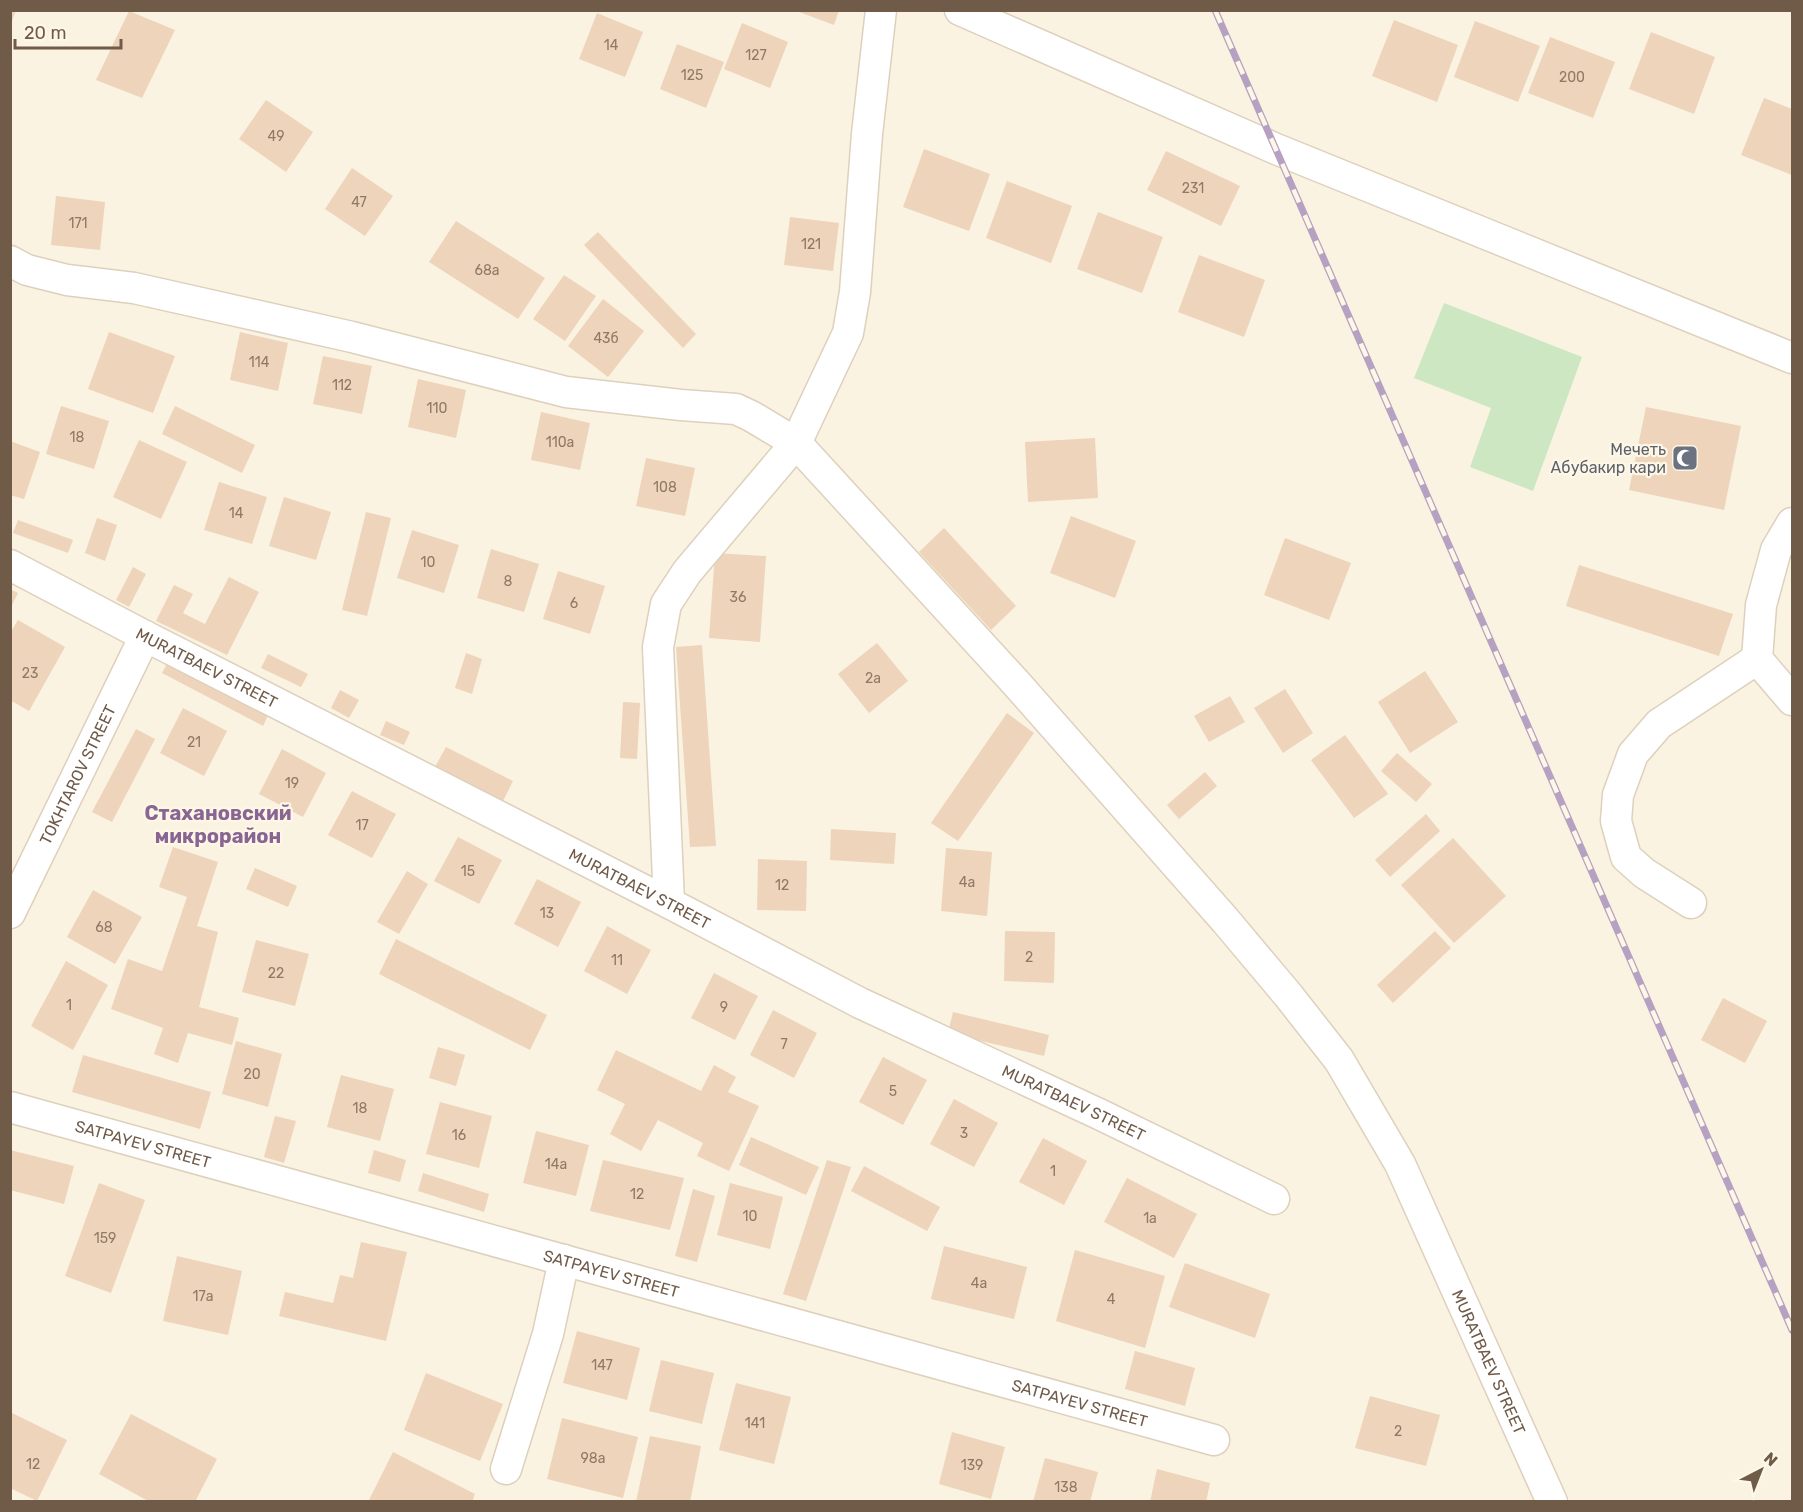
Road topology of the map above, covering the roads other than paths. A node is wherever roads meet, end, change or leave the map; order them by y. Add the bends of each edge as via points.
1 (881, 10) edge
2 (960, 10) edge
3 (10, 261) edge
4 (1792, 358) edge
5 (796, 444) junction
6 (1792, 523) edge
7 (10, 565) edge
8 (144, 636) junction
9 (1757, 659) junction
10 (1792, 700) edge
11 (669, 903) junction
12 (1691, 903) dead end
13 (10, 913) edge
14 (10, 1107) edge
15 (1274, 1199) dead end
16 (564, 1260) junction
17 (1214, 1440) dead end
18 (506, 1469) dead end
19 (1552, 1502) edge

1 - 5 street via 848,333
2 - 4 street via 1276,149
3 - 5 street, MURATBAEV STREET via 27,270 67,280 134,288 352,337 566,392 736,409
5 - 11 street via 687,572 666,604 658,647
5 - 19 street, MURATBAEV STREET via 1016,683 1225,920 1339,1060 1400,1164
6 - 9 street via 1776,550 1761,605
7 - 8 street, MURATBAEV STREET
8 - 11 street, MURATBAEV STREET
8 - 13 street, TOKHTAROV STREET
9 - 10 street
9 - 12 street via 1659,724 1634,754 1618,795 1616,821 1626,857
11 - 15 street, MURATBAEV STREET via 860,1003
14 - 16 street, SATPAYEV STREET
16 - 17 street, SATPAYEV STREET
16 - 18 street via 548,1334

